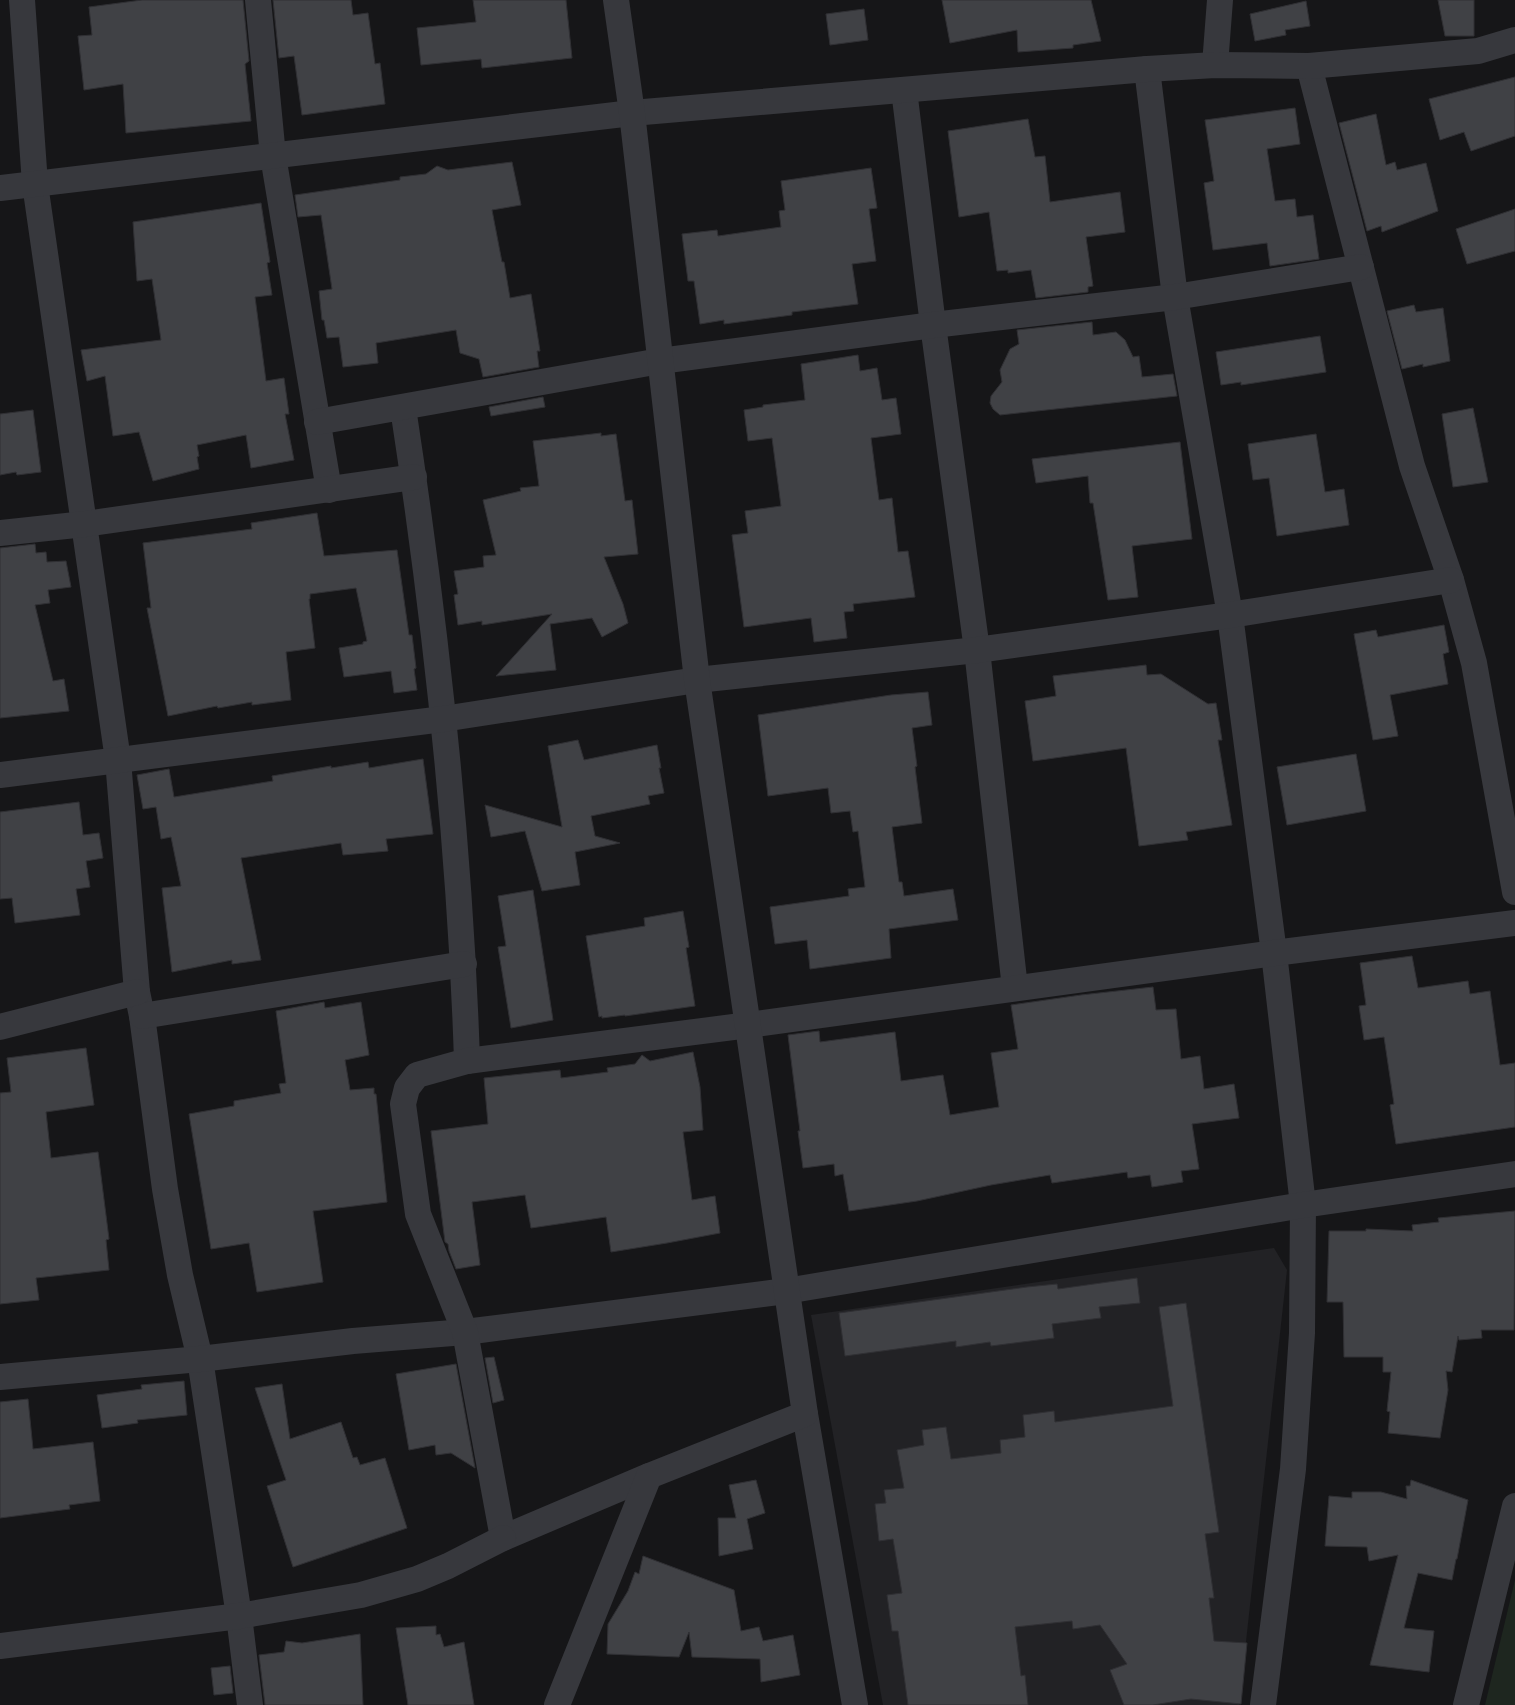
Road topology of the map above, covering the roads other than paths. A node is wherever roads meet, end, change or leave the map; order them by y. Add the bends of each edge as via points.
1 (22, 0) edge
2 (258, 0) edge
3 (616, 0) edge
4 (1220, 0) edge
5 (1515, 40) edge
6 (1215, 65) junction
7 (1309, 66) junction
8 (1147, 69) junction
9 (904, 90) junction
10 (632, 113) junction
11 (273, 156) junction
12 (35, 184) junction
13 (0, 188) edge
14 (1361, 266) junction
15 (1175, 297) junction
16 (933, 324) junction
17 (660, 361) junction
18 (403, 408) junction
19 (317, 422) junction
20 (414, 477) junction
21 (329, 490) junction
22 (85, 524) junction
23 (0, 533) edge
24 (1451, 580) junction
25 (1230, 615) junction
26 (977, 650) junction
27 (698, 680) junction
28 (443, 719) junction
29 (118, 760) junction
30 (0, 775) edge
31 (1515, 892) edge
32 (1515, 923) edge
33 (1274, 953) junction
34 (464, 964) junction
35 (1015, 988) junction
36 (140, 1004) junction
37 (749, 1025) junction
38 (0, 1027) edge
39 (467, 1061) junction
40 (1515, 1174) edge
41 (1303, 1205) junction
42 (786, 1291) junction
43 (465, 1332) junction
44 (200, 1359) junction
45 (0, 1377) edge
46 (805, 1414) junction
47 (649, 1476) junction
48 (1515, 1506) edge
49 (503, 1538) junction
50 (238, 1616) junction
51 (0, 1646) edge
52 (849, 1702) edge
53 (250, 1705) edge
54 (557, 1705) edge
55 (1262, 1705) edge
56 (1466, 1705) edge

1 - 12 street
2 - 11 street
3 - 10 street
4 - 6 street
5 - 7 street via 1478,51
6 - 7 street
6 - 8 street
7 - 14 street
8 - 9 street
8 - 15 street
9 - 10 street
9 - 16 street
10 - 11 street
10 - 17 street
11 - 12 street
11 - 19 street
12 - 13 street
12 - 22 street
14 - 15 street
14 - 24 street via 1412,466
15 - 16 street
15 - 25 street
16 - 17 street
16 - 26 street
17 - 18 street
17 - 27 street
18 - 19 street
18 - 20 street
19 - 21 street
20 - 21 street
20 - 28 street
21 - 22 street
22 - 23 street
22 - 29 street
24 - 25 street
24 - 31 street via 1474,663
25 - 26 street
25 - 33 street
26 - 27 street
26 - 35 street
27 - 28 street
27 - 37 street
28 - 29 street
28 - 34 street
29 - 30 street
29 - 36 street
32 - 33 street
33 - 35 street
33 - 41 street
34 - 36 street
34 - 39 street
35 - 37 street
36 - 38 street
36 - 44 street via 165,1189 180,1275
37 - 39 street
37 - 42 street
39 - 43 street via 418,1075 406,1088 404,1104 418,1214
40 - 41 street
41 - 42 street
41 - 55 street via 1302,1333 1293,1469
42 - 43 street
42 - 46 street
43 - 44 street
43 - 49 street
44 - 45 street
44 - 50 street
46 - 47 street
46 - 52 street
47 - 49 street
47 - 54 street
48 - 56 street
49 - 50 street via 448,1566 361,1595
50 - 51 street
50 - 53 street

